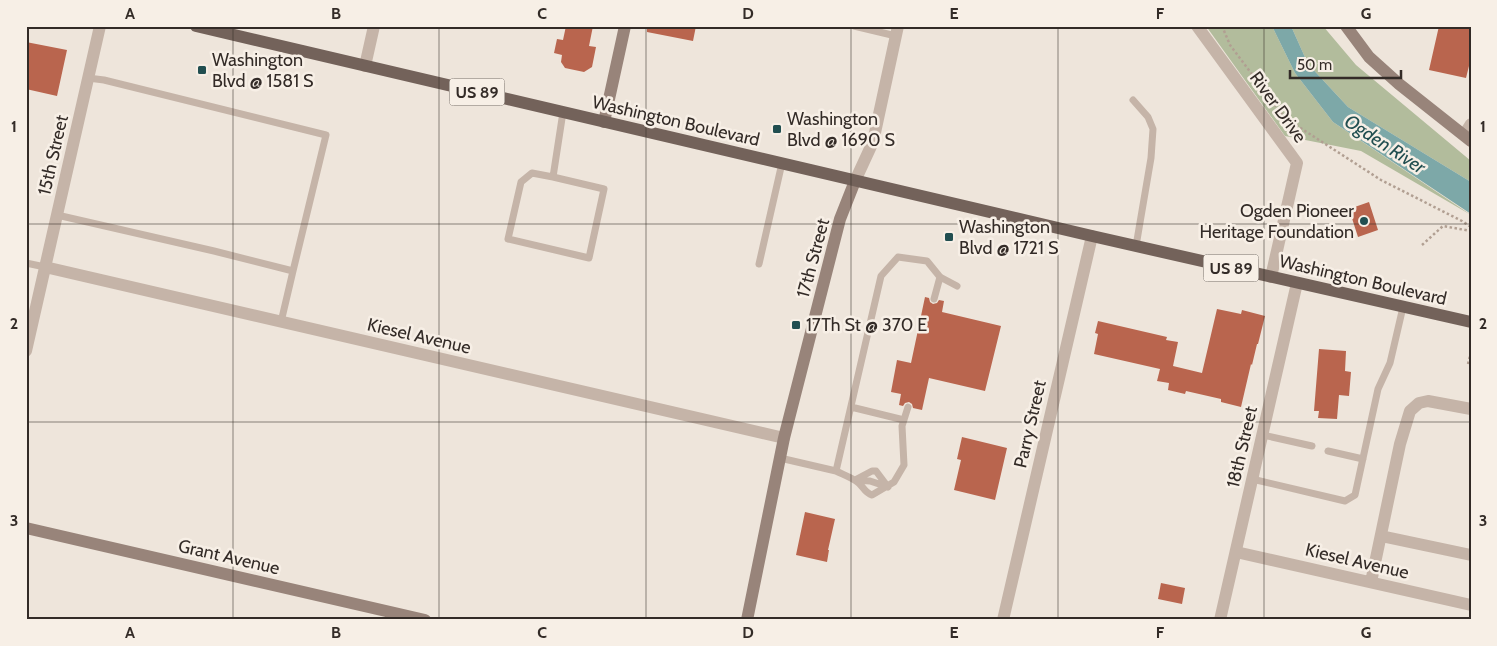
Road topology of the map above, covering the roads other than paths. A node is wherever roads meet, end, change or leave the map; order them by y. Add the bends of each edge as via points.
1 (100, 26) edge
2 (196, 26) edge
3 (374, 26) edge
4 (625, 26) edge
5 (854, 26) edge
6 (1197, 26) edge
7 (1346, 26) edge
8 (897, 31) edge
9 (365, 66) junction
10 (88, 78) junction
11 (1133, 100) dead end
12 (563, 112) junction
13 (604, 122) junction
14 (1471, 124) edge
15 (1467, 138) edge
16 (782, 163) junction
17 (552, 177) junction
18 (856, 181) junction
19 (57, 215) junction
20 (1092, 236) junction
21 (1136, 246) junction
22 (26, 263) edge
23 (759, 264) dead end
24 (45, 267) junction
25 (294, 271) junction
26 (940, 277) junction
27 (1271, 277) junction
28 (1298, 283) junction
29 (958, 286) dead end
30 (934, 299) dead end
31 (1403, 307) junction
32 (281, 322) junction
33 (1471, 322) edge
34 (26, 351) edge
35 (851, 406) junction
36 (908, 407) dead end
37 (1471, 409) edge
38 (904, 420) junction
39 (1262, 435) junction
40 (784, 438) junction
41 (1312, 446) dead end
42 (1328, 450) dead end
43 (780, 458) junction
44 (1363, 459) junction
45 (836, 471) junction
46 (1252, 479) junction
47 (856, 480) junction
48 (888, 487) junction
49 (26, 528) edge
50 (1380, 536) junction
51 (1236, 552) junction
52 (1471, 555) edge
53 (1371, 582) junction
54 (1471, 605) edge
55 (425, 620) edge
56 (747, 620) edge
57 (1003, 620) edge
58 (1220, 620) edge

1 - 10 street, 15th Street
2 - 9 main road, Washington Boulevard / US 89
3 - 9 street
4 - 13 street
5 - 8 lane
6 - 27 street, River Drive via 1297,163
7 - 15 street via 1369,57
8 - 18 street, 17th Street via 873,142
9 - 12 main road, Washington Boulevard / US 89
10 - 19 street, 15th Street
10 - 25 lane via 326,135
11 - 21 lane via 1148,117 1153,129
12 - 13 main road, Washington Boulevard / US 89
12 - 17 lane
13 - 16 main road, Washington Boulevard / US 89
14 - 15 street
16 - 18 main road, Washington Boulevard / US 89
16 - 23 lane
17 - 17 lane via 532,173 521,182 508,239 589,258 604,189
18 - 20 main road, Washington Boulevard / US 89
18 - 40 street, 17th Street via 840,219
19 - 24 street, 15th Street
19 - 25 lane
20 - 21 main road, Washington Boulevard / US 89
20 - 57 street, Parry Street
21 - 27 main road, Washington Boulevard / US 89
22 - 24 lane
24 - 32 street, Kiesel Avenue
24 - 34 street, 15th Street
25 - 32 lane
26 - 29 lane
26 - 30 lane
26 - 35 lane via 927,261 898,257 881,276
27 - 28 main road, Washington Boulevard / US 89
28 - 31 main road, Washington Boulevard / US 89
28 - 39 street, 18th Street
31 - 33 main road, Washington Boulevard / US 89
31 - 44 lane via 1390,363 1378,389
32 - 40 street, Kiesel Avenue
35 - 38 lane
35 - 45 lane
36 - 38 lane
37 - 50 street via 1428,401 1419,403 1410,411
38 - 48 lane via 904,465
39 - 41 lane
39 - 46 street, 18th Street
40 - 43 street, 17th Street
42 - 44 lane
43 - 45 lane
43 - 56 street, 17th Street
44 - 46 lane via 1355,495 1345,501
45 - 47 lane
46 - 51 street, 18th Street
47 - 48 lane via 872,495
47 - 48 lane via 872,471
49 - 55 street, Grant Avenue
50 - 52 street
50 - 53 street
51 - 53 street, Kiesel Avenue
51 - 58 street, 18th Street
53 - 54 street, Kiesel Avenue

